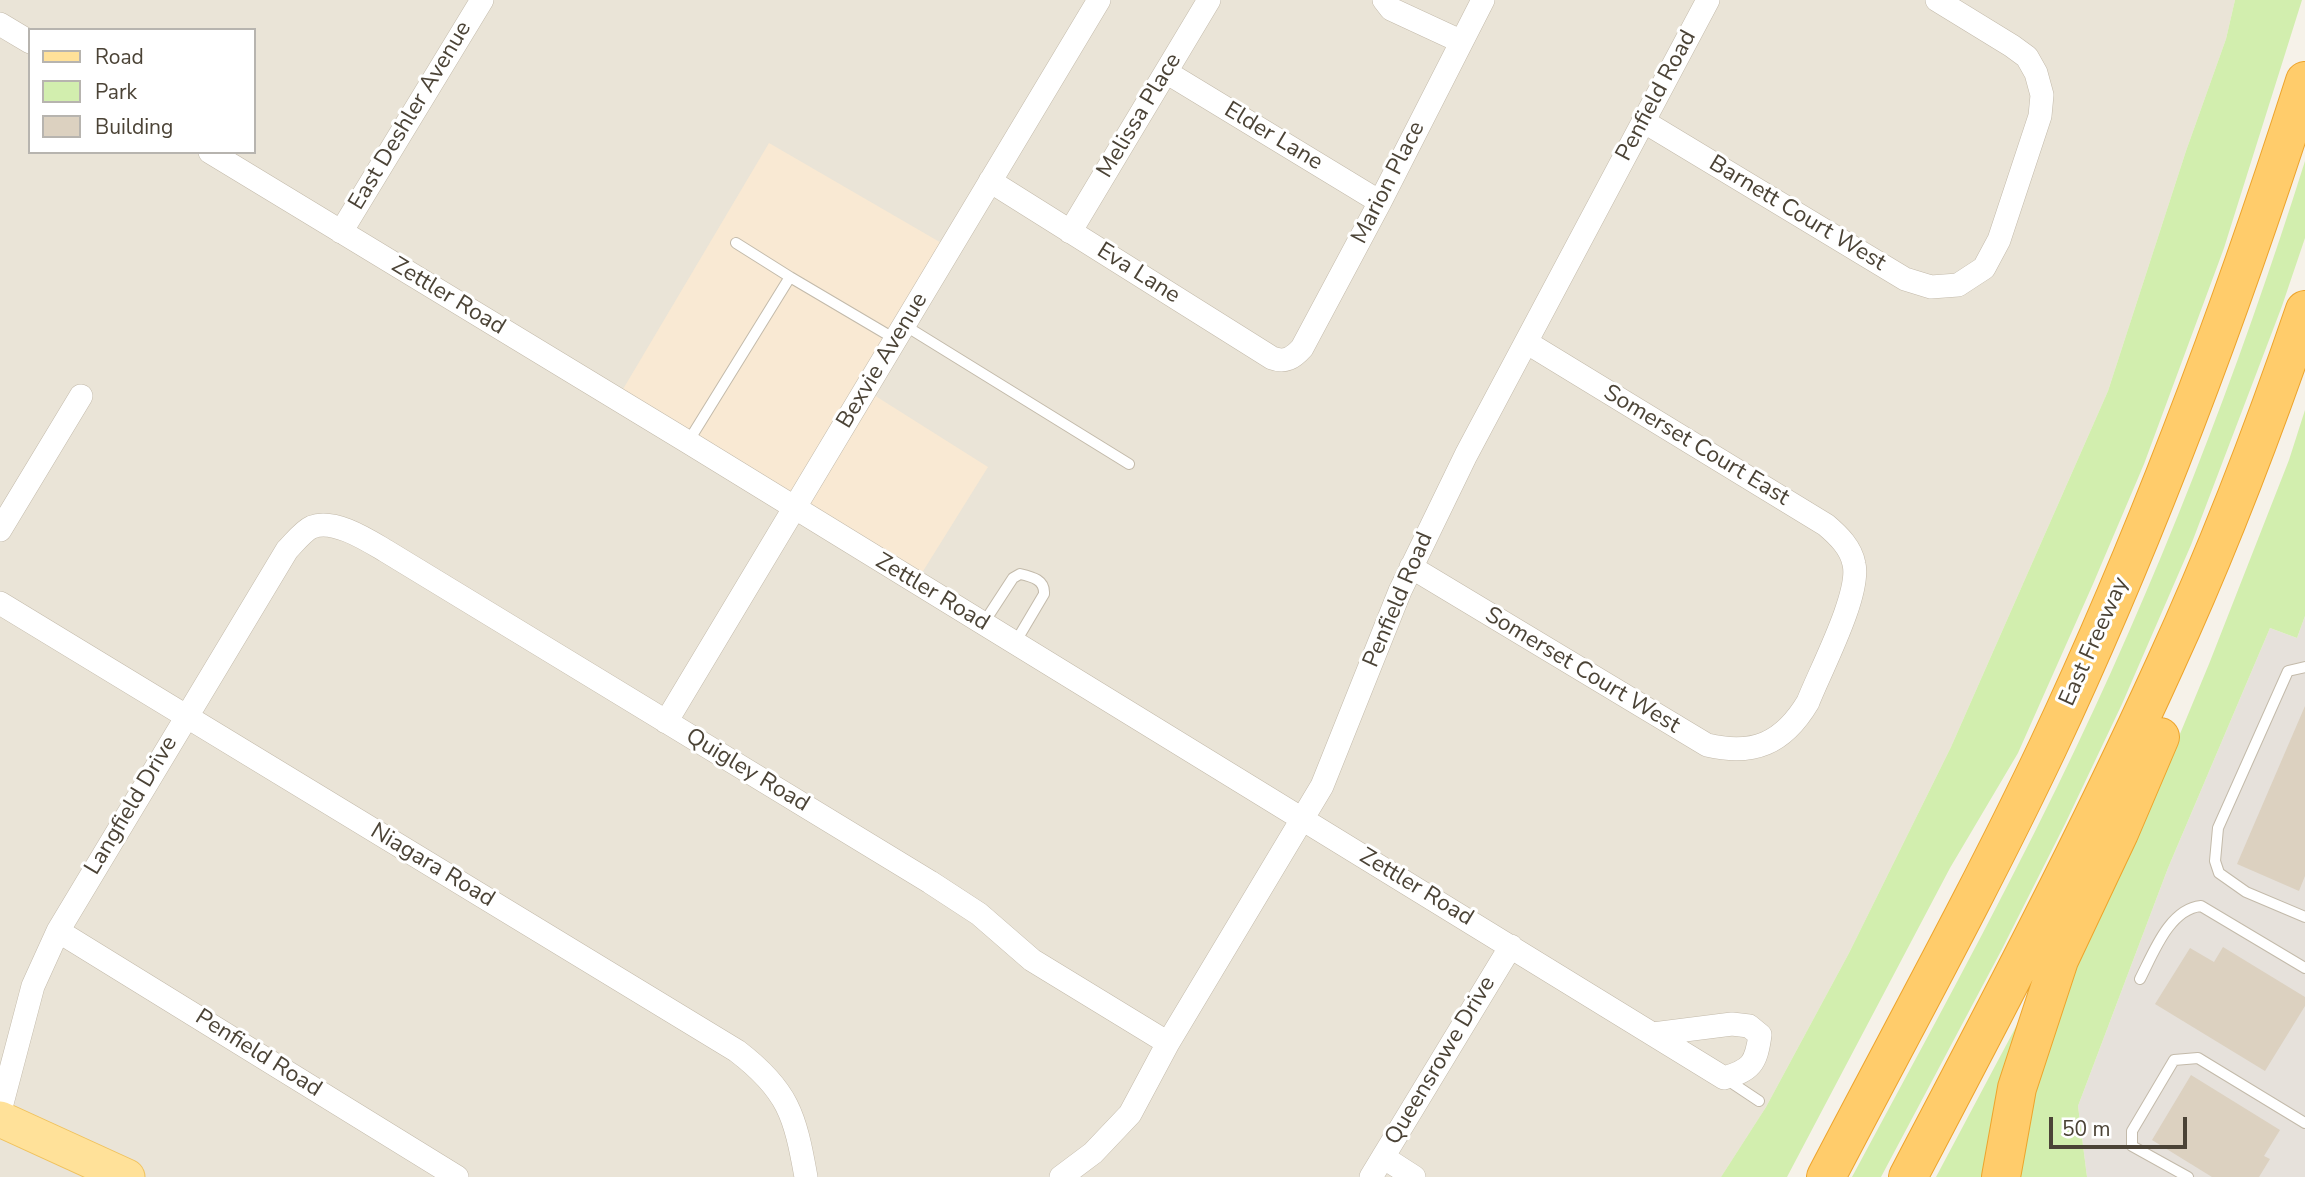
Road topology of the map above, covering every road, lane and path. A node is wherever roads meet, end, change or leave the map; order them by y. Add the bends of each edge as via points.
1 (482, 0) edge
2 (1099, 0) edge
3 (1209, 0) edge
4 (1384, 0) edge
5 (1483, 0) edge
6 (1708, 0) edge
7 (1937, 0) edge
8 (0, 24) edge
9 (1460, 41) junction
10 (28, 42) edge
11 (1166, 72) junction
12 (2305, 81) edge
13 (1643, 121) junction
14 (213, 154) edge
15 (990, 181) junction
16 (1380, 202) junction
17 (341, 232) junction
18 (1070, 232) junction
19 (736, 243) dead end
20 (790, 277) junction
21 (2305, 310) edge
22 (900, 332) junction
23 (1526, 342) junction
24 (1288, 360) joint
25 (80, 396) dead end
26 (688, 442) junction
27 (1129, 464) dead end
28 (794, 508) junction
29 (313, 527) joint
30 (0, 530) edge
31 (1411, 567) junction
32 (0, 603) edge
33 (983, 624) junction
34 (1015, 643) junction
35 (2166, 663) junction
36 (2305, 667) edge
37 (186, 717) junction
38 (667, 722) junction
39 (1761, 746) joint
40 (1301, 818) junction
41 (2305, 917) edge
42 (58, 932) junction
43 (1511, 946) junction
44 (2305, 968) edge
45 (2140, 979) dead end
46 (1653, 1034) junction
47 (1168, 1044) junction
48 (1724, 1078) junction
49 (1759, 1101) dead end
50 (0, 1111) edge
51 (0, 1119) edge
52 (2305, 1123) edge
53 (1383, 1157) junction
54 (127, 1177) edge
55 (457, 1177) edge
56 (806, 1177) edge
57 (1060, 1177) edge
58 (1371, 1177) edge
59 (1414, 1177) edge
60 (1826, 1177) edge
61 (1908, 1177) edge
62 (2001, 1177) edge
63 (2188, 1177) edge

1 - 17 street, East Deshler Avenue
2 - 15 street, Bexvie Avenue
3 - 11 street, Melissa Place
4 - 9 street via 1391,9
5 - 9 street, Marion Place
6 - 13 street, Penfield Road
7 - 13 street, Barnett Court West via 2027,57 2042,95 2040,116 1999,240 1984,268 1958,285 1931,287 1905,279
8 - 10 street
9 - 16 street, Marion Place
11 - 16 street, Elder Lane
11 - 18 street, Melissa Place
12 - 60 highway, East Freeway via 2220,336 2109,612 2001,842
13 - 23 street, Penfield Road
14 - 17 street, Zettler Road
15 - 18 street, Eva Lane
15 - 22 street, Bexvie Avenue
16 - 24 street, Marion Place via 1302,348
17 - 26 street, Zettler Road
18 - 24 street, Eva Lane via 1272,358
19 - 20 lane
20 - 22 lane
20 - 26 lane
21 - 35 highway
22 - 27 lane
22 - 28 street, Bexvie Avenue
23 - 31 street, Penfield Road
23 - 39 street, Somerset Court East via 1840,537 1854,563 1852,600 1799,717 1776,739
25 - 30 street
26 - 28 street, Zettler Road
28 - 33 street, Zettler Road
28 - 38 street, Bexvie Avenue
29 - 37 street, Langfield Drive via 287,550
29 - 38 street, Quigley Road via 355,533
31 - 39 street, Somerset Court West via 1691,737 1725,749
31 - 40 street, Penfield Road via 1322,786
32 - 37 street, Niagara Road
33 - 34 street, Zettler Road
33 - 34 lane via 1013,578 1020,574 1042,583 1044,594
34 - 40 street, Zettler Road
35 - 61 highway via 2046,916
35 - 62 highway via 2170,715 2059,960 2017,1088
36 - 41 lane via 2288,671 2218,828 2216,862 2219,873 2246,892
37 - 42 street, Langfield Drive
37 - 56 street, Niagara Road via 737,1051 782,1094 799,1135
38 - 47 street, Quigley Road via 930,882 979,915 1032,960
40 - 43 street, Zettler Road
40 - 47 street, Penfield Road
42 - 50 street, Langfield Drive via 33,986
42 - 55 street, Penfield Road
43 - 46 street, Zettler Road
43 - 53 street, Queensrowe Drive
44 - 45 lane via 2201,906 2190,907 2170,926
46 - 48 street, Zettler Road
46 - 48 street via 1749,1026 1760,1035 1757,1054 1746,1071
47 - 57 street, Penfield Road via 1130,1114 1093,1153
48 - 49 lane
51 - 54 main road
52 - 63 lane via 2198,1058 2174,1060 2132,1131 2132,1146
53 - 58 street, Queensrowe Drive
53 - 59 street

